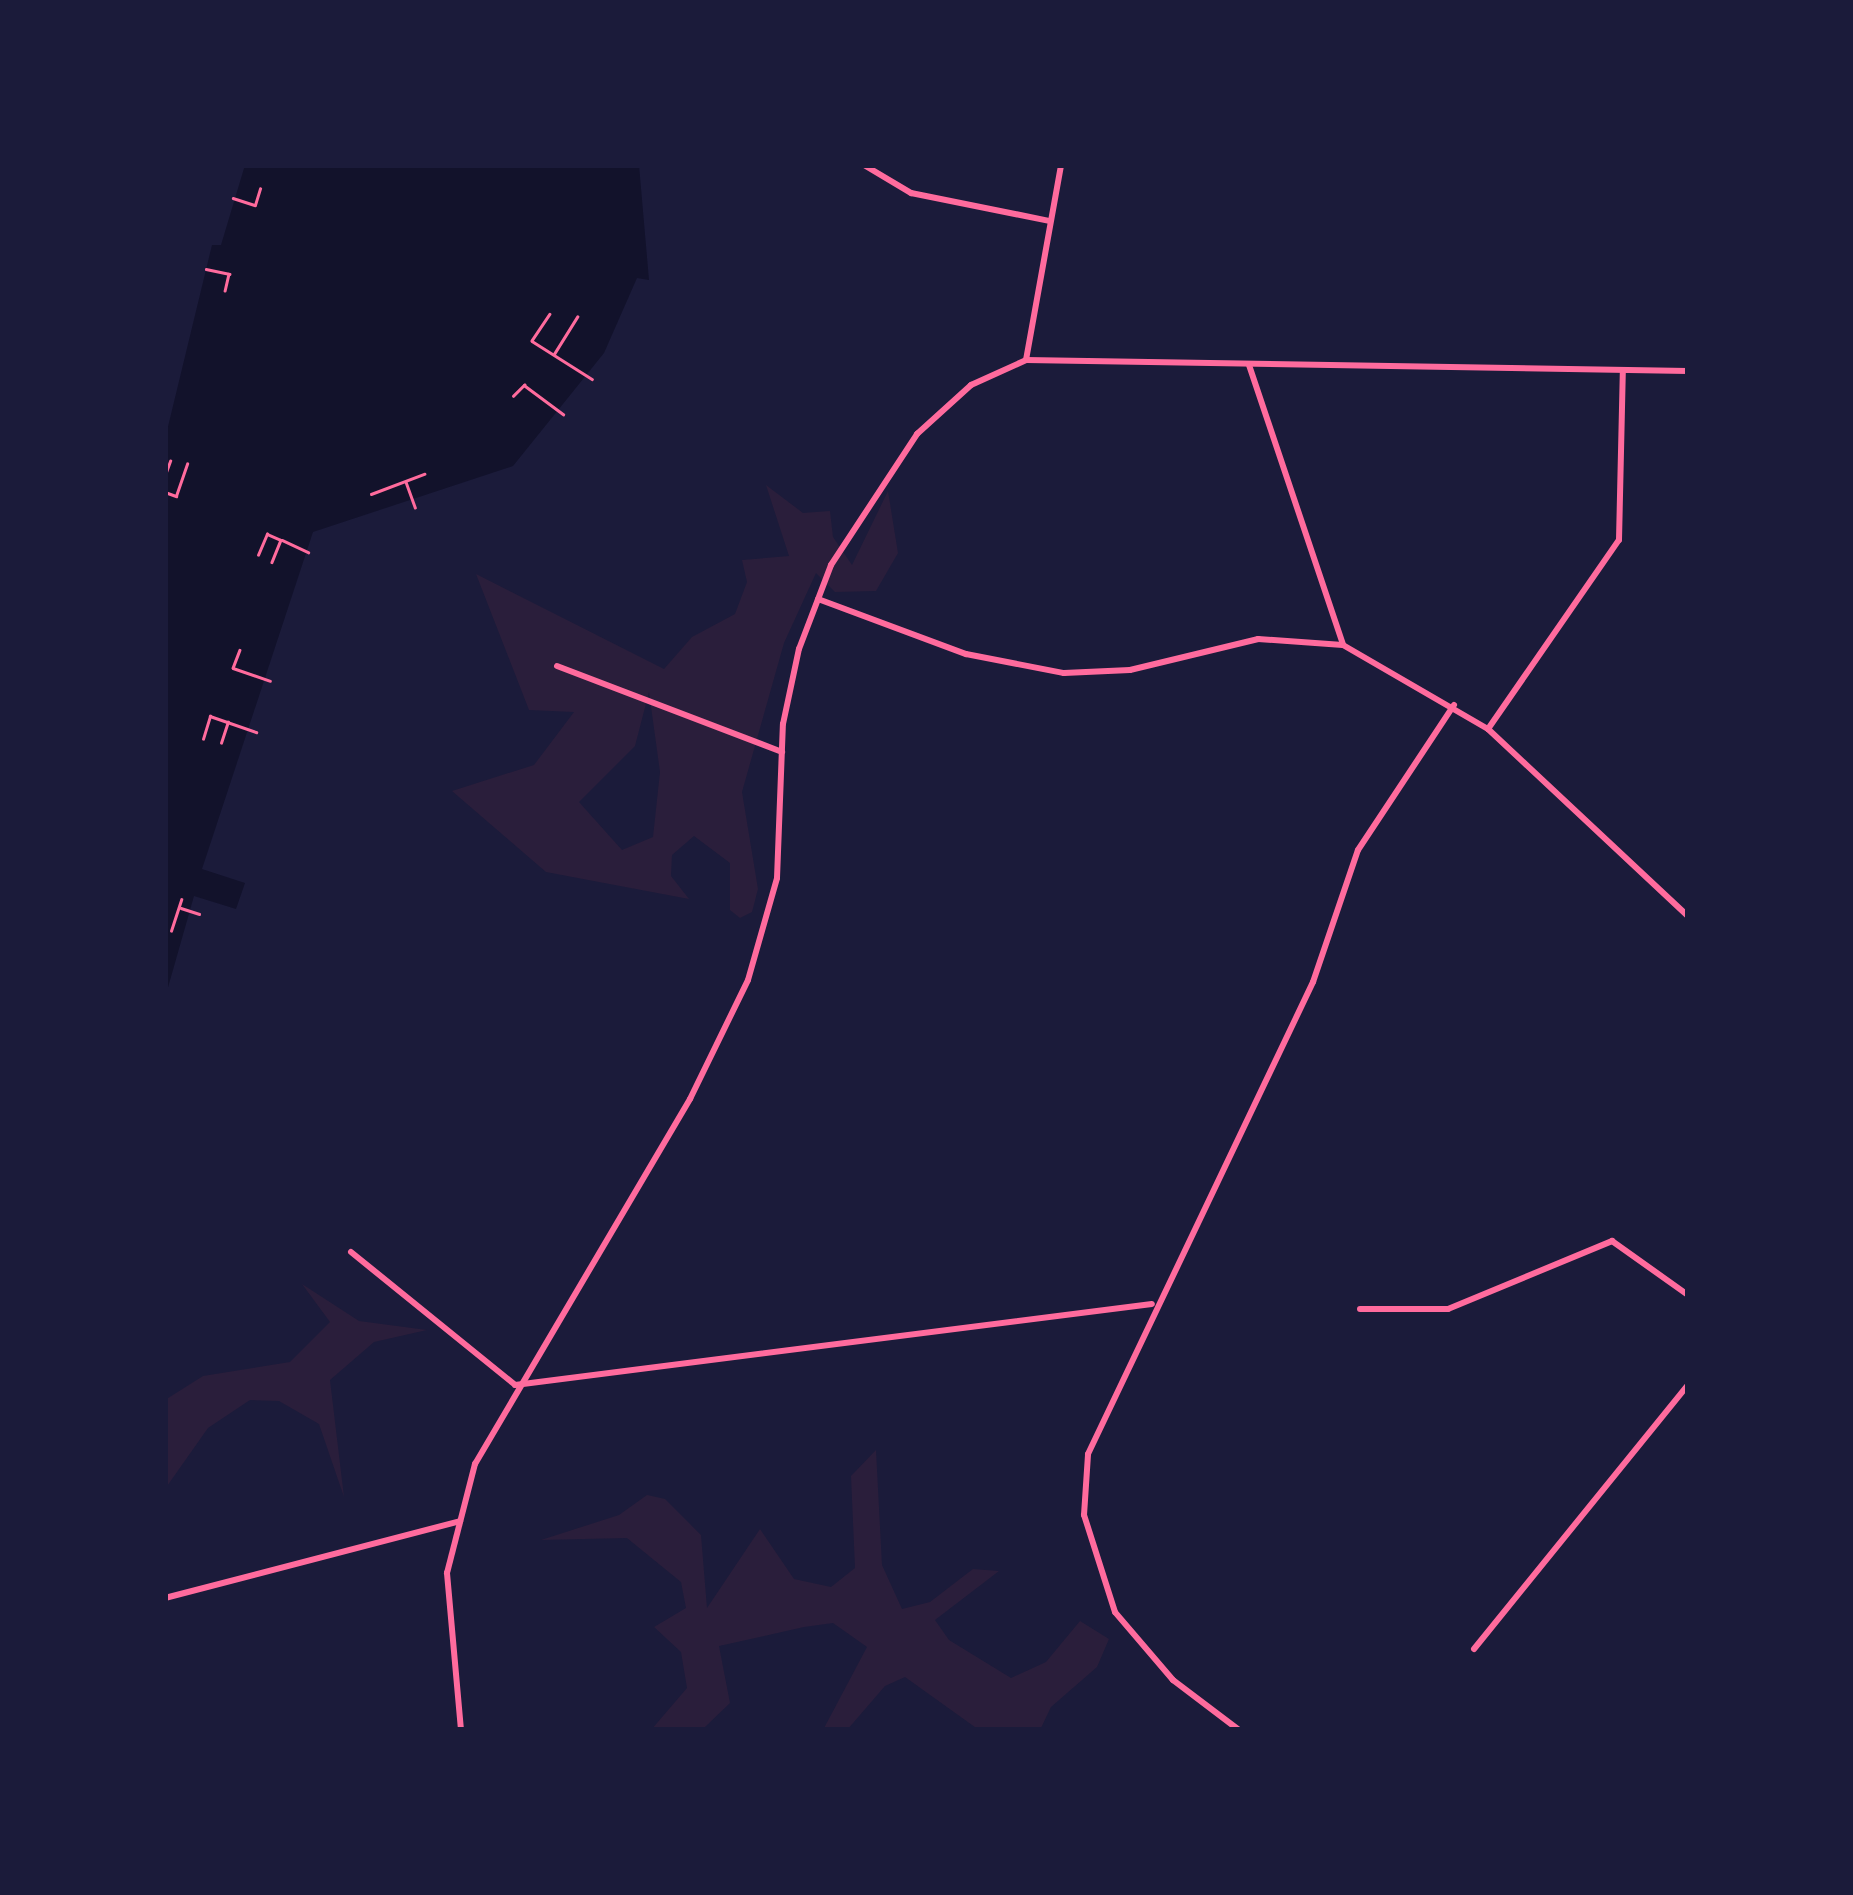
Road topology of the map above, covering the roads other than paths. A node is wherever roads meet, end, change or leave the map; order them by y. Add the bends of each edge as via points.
1 (864, 165) edge
2 (1062, 165) edge
3 (1050, 220) junction
4 (1026, 360) junction
5 (1249, 365) junction
6 (1623, 370) junction
7 (1688, 370) edge
8 (818, 599) junction
9 (1343, 645) junction
10 (557, 666) dead end
11 (1454, 705) junction
12 (1488, 729) junction
13 (782, 752) junction
14 (1688, 916) edge
15 (351, 1252) dead end
16 (1688, 1295) edge
17 (1153, 1304) junction
18 (1360, 1309) dead end
19 (515, 1385) junction
20 (1688, 1385) edge
21 (461, 1521) junction
22 (165, 1598) edge
23 (1474, 1649) dead end
24 (461, 1730) edge
25 (1238, 1730) edge

1 - 3 street via 910,194
2 - 3 street
3 - 4 street
4 - 5 street
4 - 8 street via 971,385 916,434 859,515
5 - 6 street
5 - 9 street
6 - 7 street
6 - 12 street via 1618,540
8 - 9 street via 966,654 1064,673 1130,670 1258,638
8 - 13 street via 786,697
9 - 11 street
10 - 13 street
11 - 12 street
11 - 17 street via 1358,850 1312,985
12 - 14 street
13 - 19 street via 776,878 748,980 690,1098
15 - 19 street
16 - 18 street via 1612,1241 1448,1309
17 - 19 street
17 - 25 street via 1088,1454 1092,1556 1140,1647
19 - 21 street via 475,1464
20 - 23 street
21 - 22 street
21 - 24 street via 448,1574

